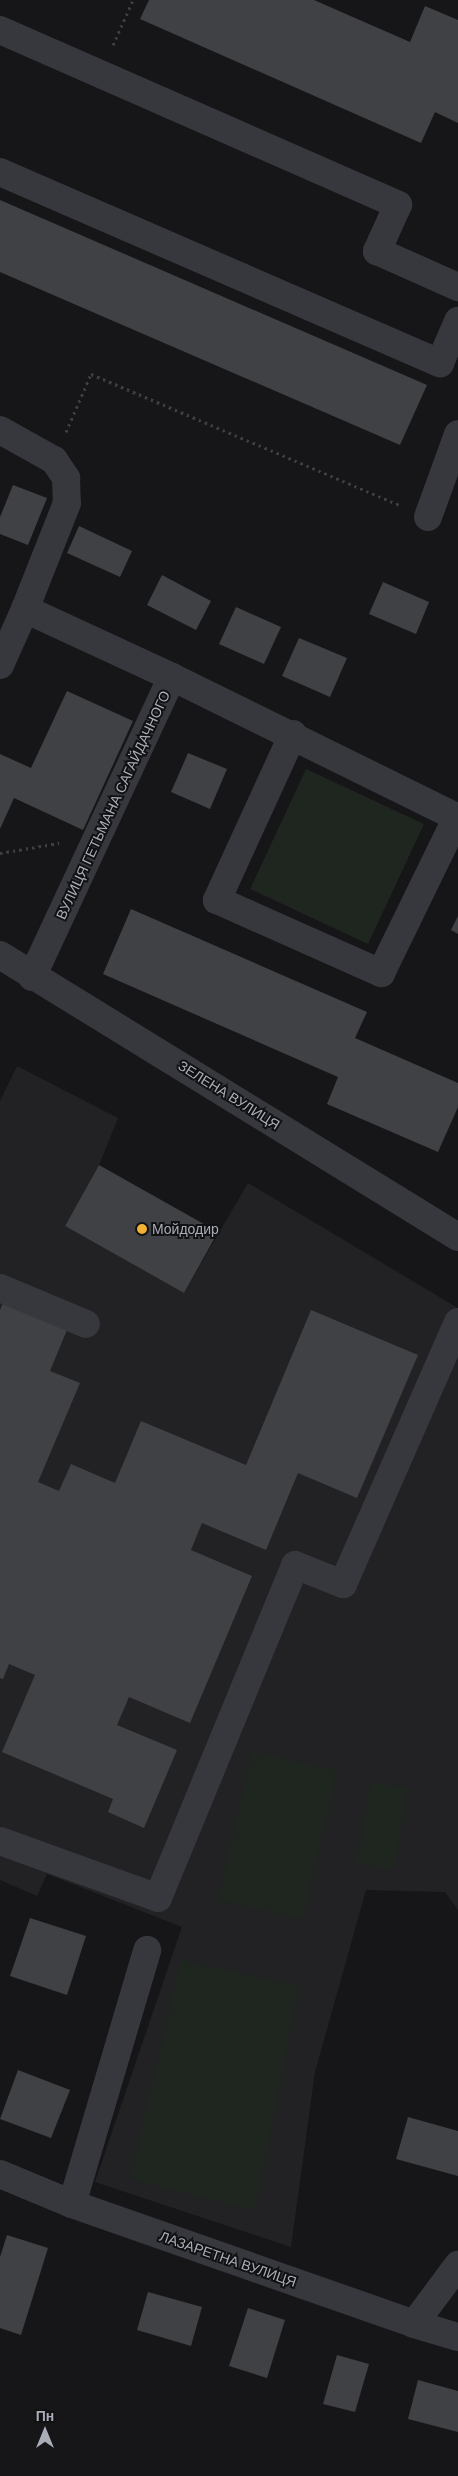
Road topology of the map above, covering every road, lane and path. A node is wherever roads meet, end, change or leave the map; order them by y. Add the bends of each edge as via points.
1 (133, 0) edge
2 (0, 30) edge
3 (100, 74) junction
4 (0, 172) edge
5 (458, 287) edge
6 (458, 321) edge
7 (0, 430) edge
8 (458, 434) edge
9 (54, 460) junction
10 (428, 517) joint
11 (25, 609) junction
12 (0, 665) edge
13 (172, 677) junction
14 (293, 734) junction
15 (458, 818) edge
16 (98, 837) junction
17 (0, 853) edge
18 (0, 955) edge
19 (32, 977) junction
20 (458, 1238) edge
21 (0, 1288) edge
22 (458, 1322) edge
23 (86, 1324) dead end
24 (0, 1841) edge
25 (147, 1950) dead end
26 (0, 2174) edge
27 (72, 2204) junction
28 (458, 2265) edge
29 (414, 2324) junction
30 (458, 2336) edge

1 - 3 path
2 - 3 street
3 - 5 street via 398,205 377,251
4 - 6 street via 440,363
7 - 9 street
8 - 10 street
9 - 10 path via 92,374
9 - 11 street via 66,478 67,503
11 - 12 street
11 - 13 street
13 - 14 street, ВУЛИЦЯ ГЕТЬМАНА САГАЙДАЧНОГО
13 - 16 street, ВУЛИЦЯ ГЕТЬМАНА САГАЙДАЧНОГО
14 - 15 street, ВУЛИЦЯ ГЕТЬМАНА САГАЙДАЧНОГО
14 - 15 street via 217,900 382,973
16 - 17 path
16 - 19 street, ВУЛИЦЯ ГЕТЬМАНА САГАЙДАЧНОГО
18 - 19 street, ЗЕЛЕНА ВУЛИЦЯ
19 - 20 street, ЗЕЛЕНА ВУЛИЦЯ via 103,1017
21 - 23 street
22 - 24 street via 343,1584 295,1565 158,1898
25 - 27 street
26 - 27 street, ЛАЗАРЕТНА ВУЛИЦЯ
27 - 29 street, ЛАЗАРЕТНА ВУЛИЦЯ
28 - 29 street
29 - 30 street, ЛАЗАРЕТНА ВУЛИЦЯ

